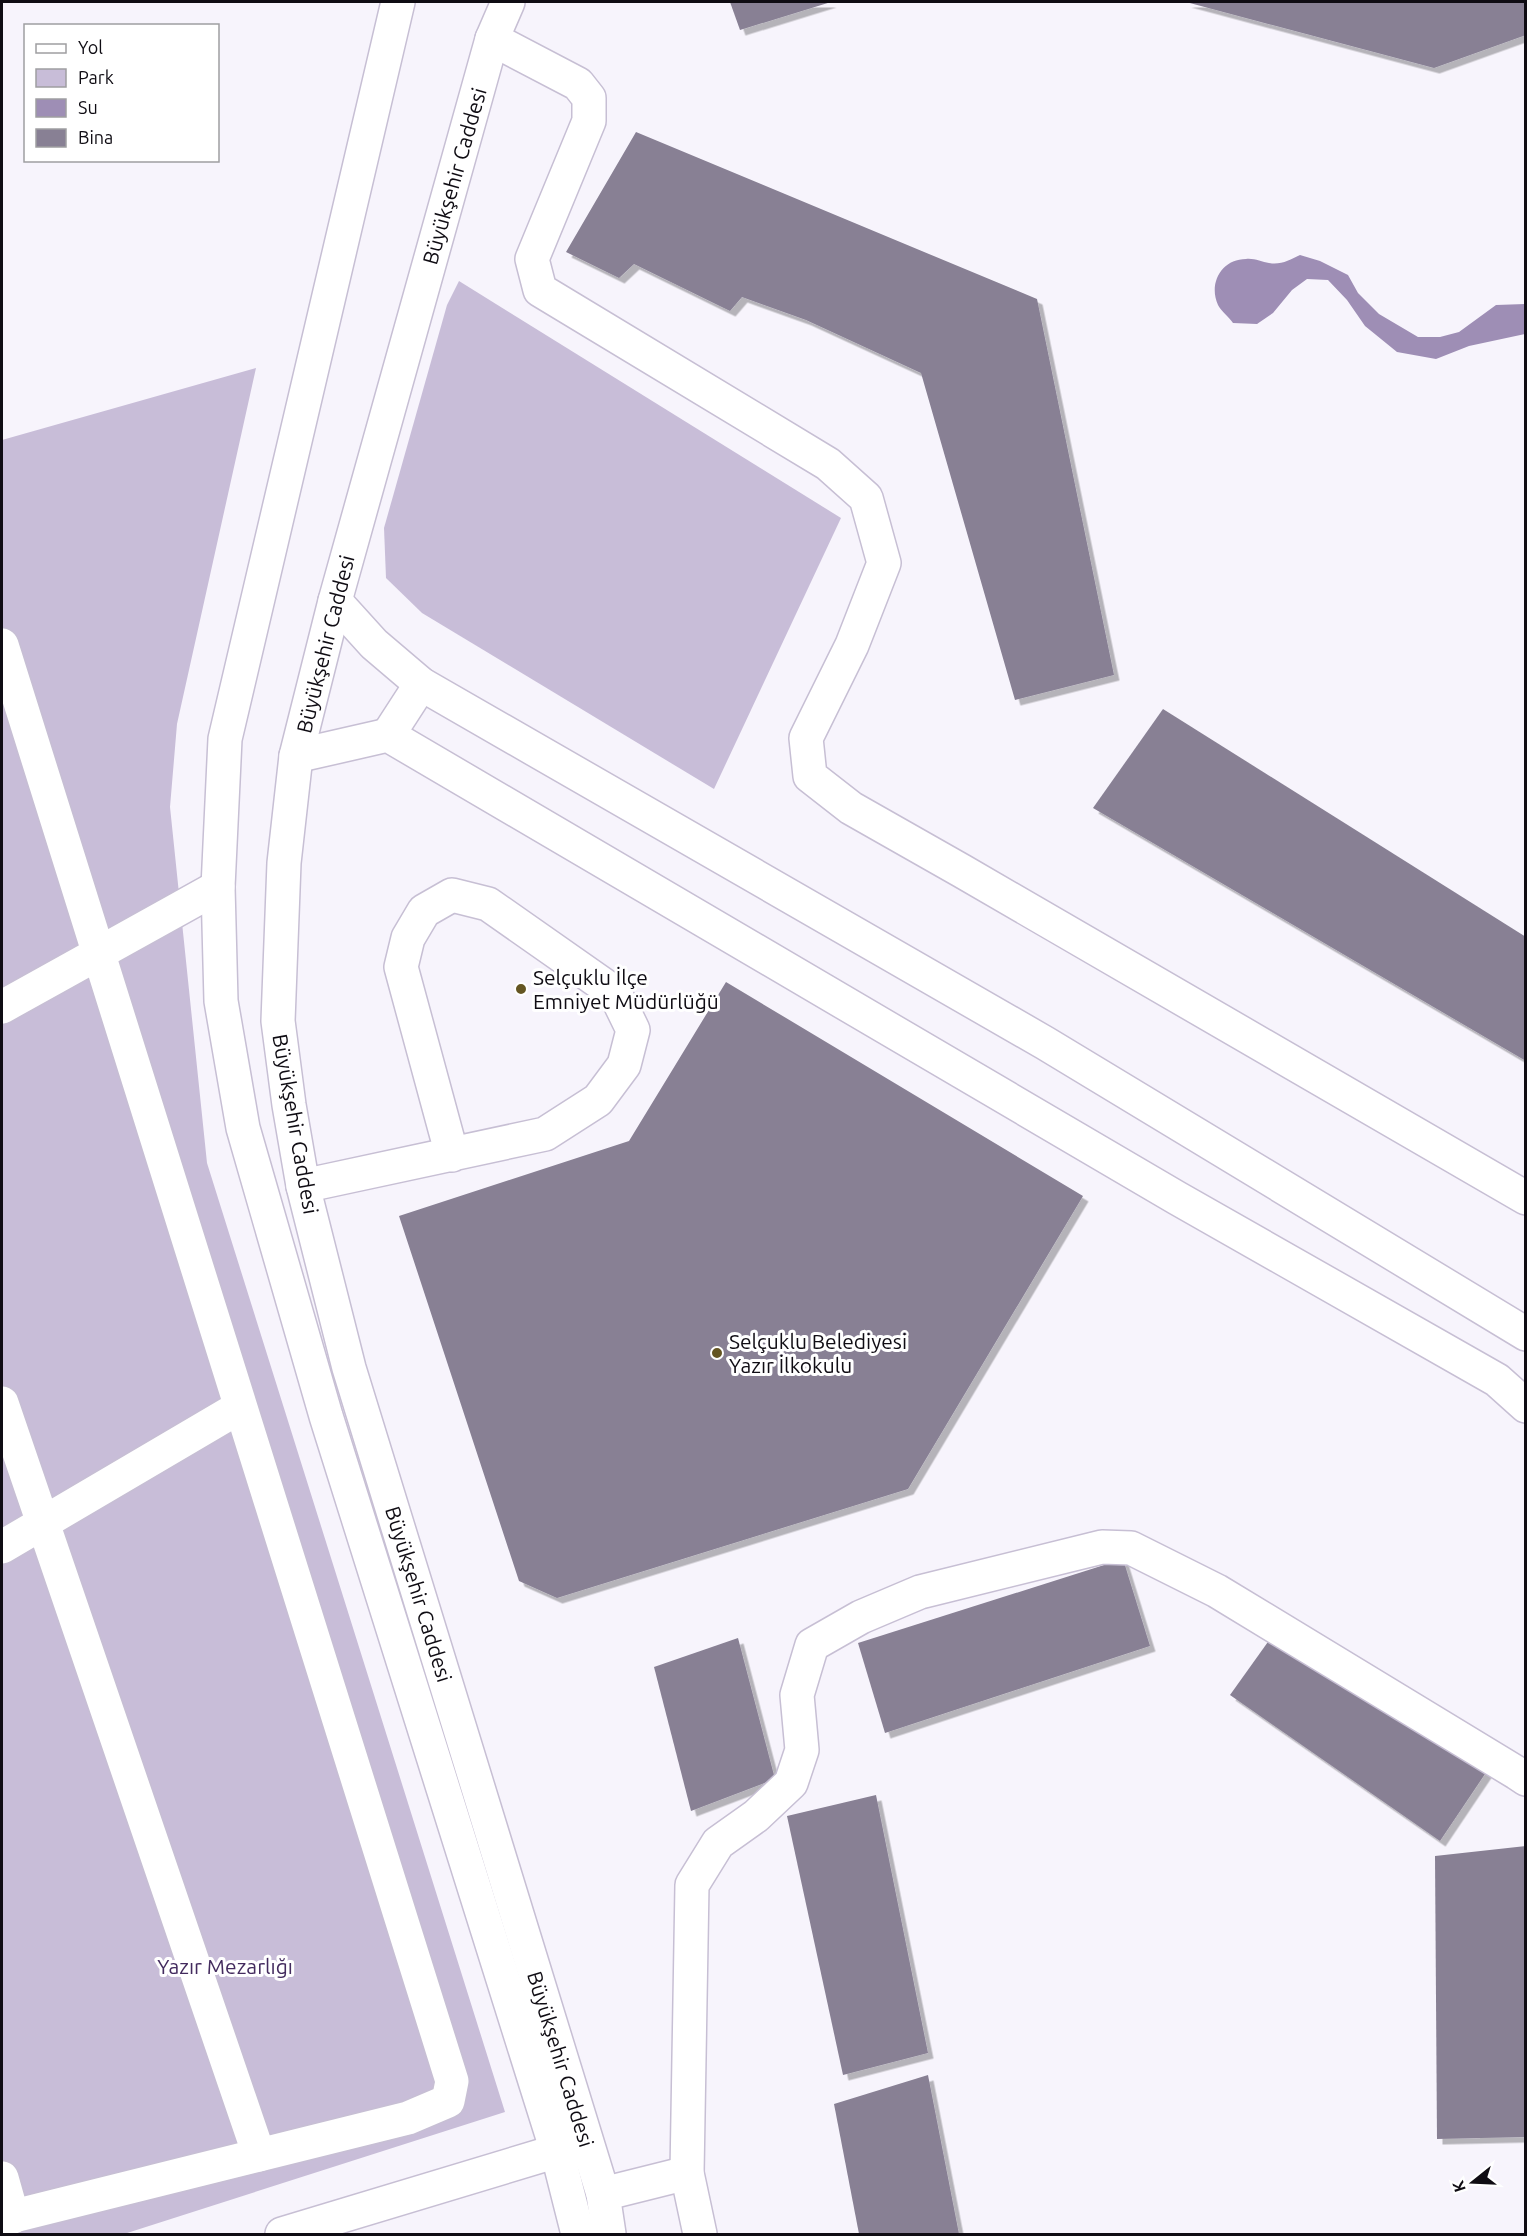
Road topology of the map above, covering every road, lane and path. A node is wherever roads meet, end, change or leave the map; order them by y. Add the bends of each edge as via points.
1 (398, 2) edge
2 (508, 2) edge
3 (492, 39) junction
4 (335, 601) junction
5 (2, 645) edge
6 (422, 684) junction
7 (388, 735) junction
8 (296, 756) junction
9 (218, 887) junction
10 (98, 954) junction
11 (2, 1007) edge
12 (452, 1155) junction
13 (303, 1186) junction
14 (1526, 1198) edge
15 (1526, 1334) edge
16 (2, 1403) edge
17 (1526, 1406) edge
18 (240, 1407) junction
19 (42, 1522) junction
20 (2, 1547) edge
21 (1526, 1779) edge
22 (557, 2151) junction
23 (260, 2155) junction
24 (687, 2173) junction
25 (2, 2178) edge
26 (603, 2194) junction
27 (7, 2218) edge
28 (282, 2235) edge
29 (578, 2235) edge
30 (609, 2235) edge
31 (700, 2235) edge

1 - 9 street, Büyükşehir Caddesi via 225,740
2 - 3 street, Büyükşehir Caddesi
3 - 4 street, Büyükşehir Caddesi
3 - 14 street via 578,84 589,98 589,121 532,259 540,290 828,464 866,498 884,563 852,645 806,738 810,776 851,808
4 - 6 street via 374,644
4 - 8 street, Büyükşehir Caddesi
5 - 10 street
6 - 7 street
6 - 15 street via 1045,1043
7 - 8 street
7 - 17 street via 1177,1198 1497,1380
8 - 13 street, Büyükşehir Caddesi via 284,863 278,1022
9 - 10 street
9 - 22 street, Büyükşehir Caddesi via 221,1001 243,1128 330,1428
10 - 11 street
10 - 18 street
12 - 12 street via 401,967 408,938 424,911 452,895 488,904 615,993 633,1030 624,1065 598,1100 545,1134
12 - 13 street
13 - 26 street, Büyükşehir Caddesi via 350,1368
16 - 19 street
18 - 19 street
18 - 23 street via 452,2081 448,2101 408,2118
19 - 20 street
19 - 23 street
21 - 24 street via 1217,1591 1131,1548 1102,1548 920,1592 861,1617 812,1646 797,1695 802,1750 791,1783 756,1816 718,1843 692,1885
22 - 28 street
22 - 29 street, Büyükşehir Caddesi
23 - 27 street
24 - 26 street
24 - 31 street
25 - 27 street
26 - 30 street, Büyükşehir Caddesi

